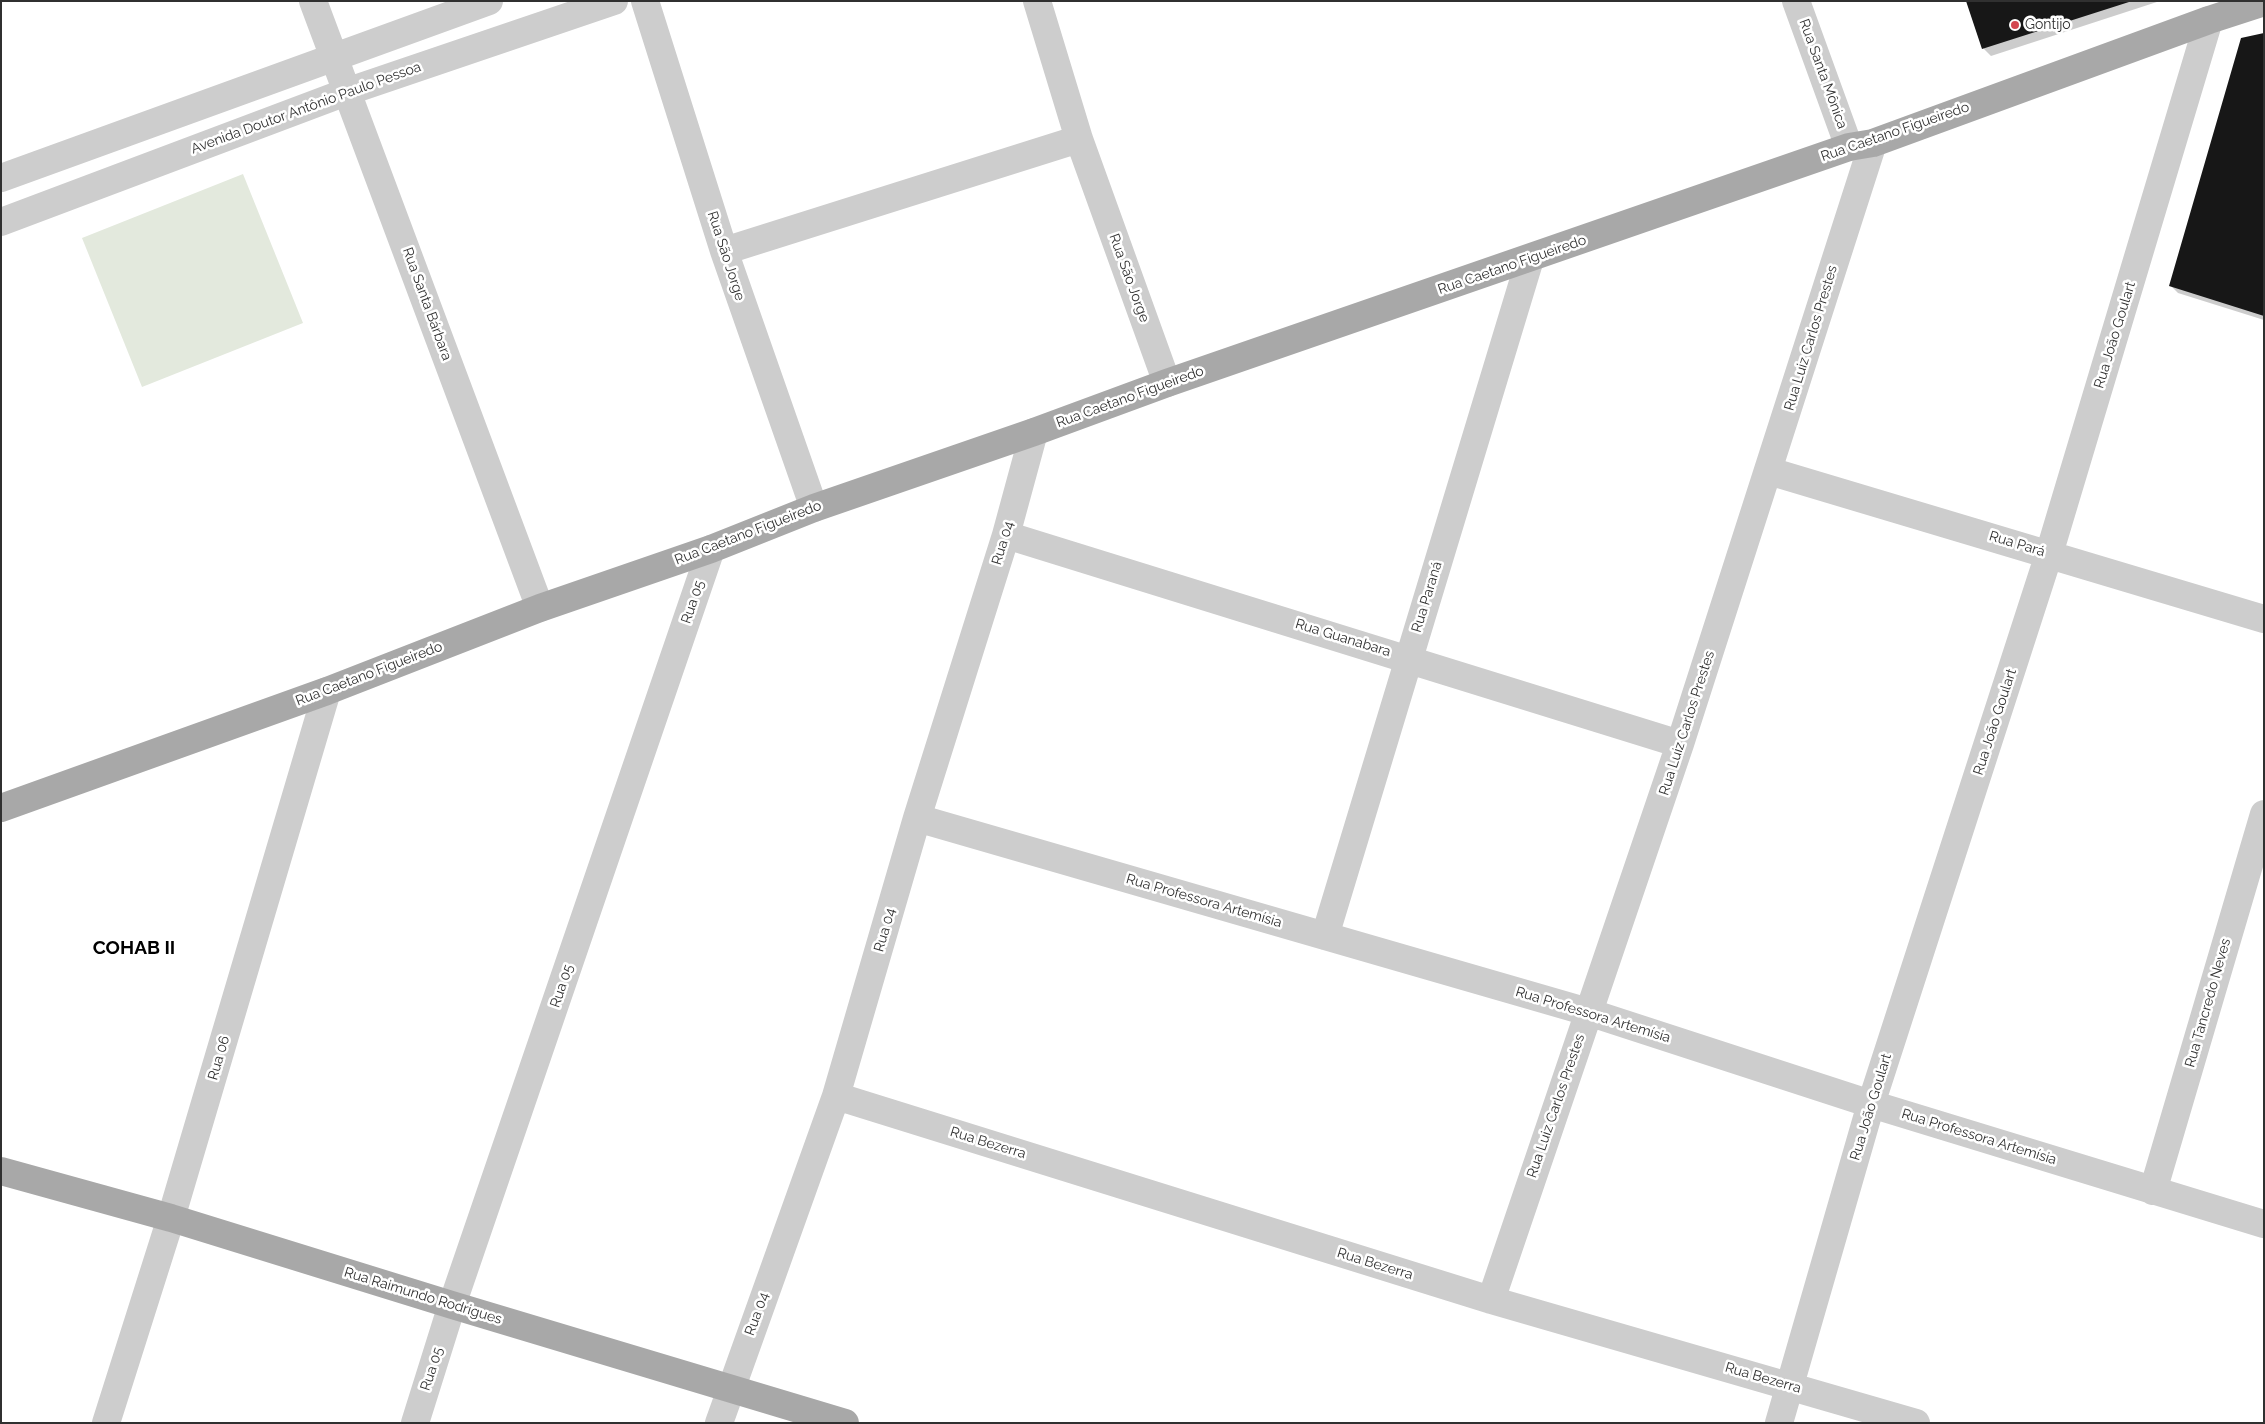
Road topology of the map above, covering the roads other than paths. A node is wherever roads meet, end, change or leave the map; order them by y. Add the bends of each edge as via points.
1 (313, 1) edge
2 (489, 1) edge
3 (614, 1) edge
4 (645, 1) edge
5 (1038, 1) edge
6 (1796, 1) edge
7 (2264, 2) edge
8 (2209, 20) junction
9 (336, 57) junction
10 (348, 91) junction
11 (1079, 140) junction
12 (1861, 145) junction
13 (1, 178) edge
14 (1, 222) edge
15 (724, 251) junction
16 (1530, 259) junction
17 (1167, 382) junction
18 (1034, 432) junction
19 (1769, 471) junction
20 (814, 508) junction
21 (1006, 535) junction
22 (711, 549) junction
23 (2050, 554) junction
24 (540, 608) junction
25 (2264, 619) edge
26 (1408, 658) junction
27 (327, 691) junction
28 (1680, 744) junction
29 (1, 808) edge
30 (2264, 814) edge
31 (918, 818) junction
32 (1325, 936) junction
33 (1588, 1012) junction
34 (836, 1096) junction
35 (1871, 1104) junction
36 (1, 1171) edge
37 (2153, 1191) junction
38 (171, 1218) junction
39 (2264, 1224) edge
40 (1491, 1300) junction
41 (452, 1306) junction
42 (1789, 1386) junction
43 (730, 1389) junction
44 (106, 1423) edge
45 (415, 1423) edge
46 (719, 1423) edge
47 (845, 1423) edge
48 (1779, 1423) edge
49 (1916, 1423) edge

1 - 9 street, Rua Santa Bárbara
2 - 9 street
3 - 10 street, Avenida Doutor Antônio Paulo Pessoa
4 - 15 street, Rua São Jorge
5 - 11 street, Rua São Jorge
6 - 12 street, Rua Santa Mônica
7 - 8 main road, Rua Caetano Figueiredo
8 - 12 main road, Rua Caetano Figueiredo
8 - 23 street, Rua João Goulart
9 - 10 street, Rua Santa Bárbara
9 - 13 street
10 - 14 street, Avenida Doutor Antônio Paulo Pessoa
10 - 24 street, Rua Santa Bárbara
11 - 15 street
11 - 17 street, Rua São Jorge
12 - 16 main road, Rua Caetano Figueiredo
12 - 19 street, Rua Luiz Carlos Prestes
15 - 20 street, Rua São Jorge
16 - 17 main road, Rua Caetano Figueiredo
16 - 26 street, Rua Paraná
17 - 18 main road, Rua Caetano Figueiredo
18 - 20 main road, Rua Caetano Figueiredo
18 - 21 street, Rua 04
19 - 23 street, Rua Pará
19 - 28 street, Rua Luiz Carlos Prestes
20 - 22 main road, Rua Caetano Figueiredo
21 - 26 street, Rua Guanabara
21 - 31 street, Rua 04
22 - 24 main road, Rua Caetano Figueiredo
22 - 41 street, Rua 05
23 - 25 street, Rua Pará
23 - 35 street, Rua João Goulart
24 - 27 main road, Rua Caetano Figueiredo
26 - 28 street, Rua Guanabara
26 - 32 street, Rua Paraná
27 - 29 main road, Rua Caetano Figueiredo
27 - 38 street, Rua 06
28 - 33 street, Rua Luiz Carlos Prestes
30 - 37 street, Rua Tancredo Neves
31 - 32 street, Rua Professora Artemísia
31 - 34 street, Rua 04
32 - 33 street, Rua Professora Artemísia
33 - 35 street, Rua Professora Artemísia
33 - 40 street, Rua Luiz Carlos Prestes
34 - 40 street, Rua Bezerra
34 - 43 street, Rua 04
35 - 37 street, Rua Professora Artemísia
35 - 42 street, Rua João Goulart
36 - 38 main road, Rua Raimundo Rodrigues
37 - 39 street, Rua Professora Artemísia
38 - 41 main road, Rua Raimundo Rodrigues
38 - 44 street, Rua 06
40 - 42 street, Rua Bezerra
41 - 43 main road, Rua Raimundo Rodrigues
41 - 45 street, Rua 05
42 - 48 street, Rua João Goulart
42 - 49 street, Rua Bezerra
43 - 46 street, Rua 04
43 - 47 main road, Rua Raimundo Rodrigues

